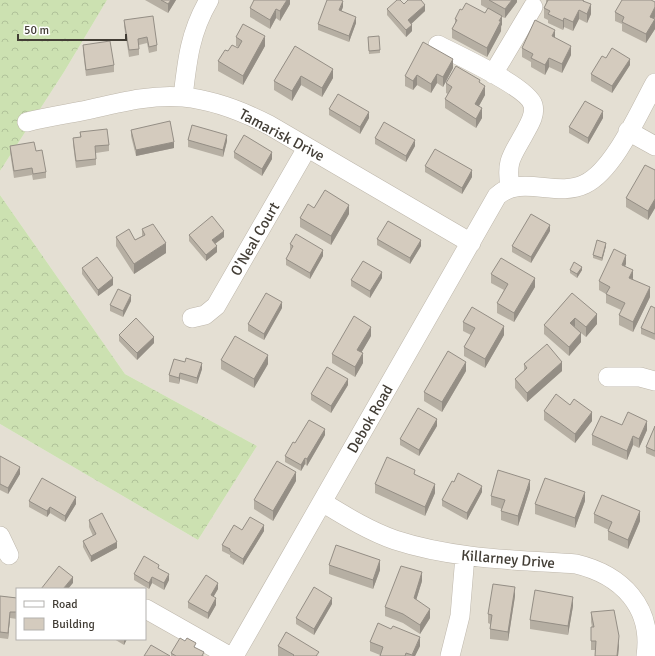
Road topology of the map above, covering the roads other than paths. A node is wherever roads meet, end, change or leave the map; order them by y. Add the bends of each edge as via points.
1 (209, 0) edge
2 (533, 7) dead end
3 (438, 45) dead end
4 (494, 74) junction
5 (655, 83) edge
6 (183, 97) junction
7 (27, 122) dead end
8 (628, 131) junction
9 (655, 146) edge
10 (307, 148) junction
11 (510, 187) junction
12 (471, 243) junction
13 (192, 318) dead end
14 (608, 377) dead end
15 (655, 381) edge
16 (322, 502) junction
17 (0, 536) edge
18 (9, 555) dead end
19 (465, 556) junction
20 (146, 608) edge
21 (649, 614) edge
22 (229, 656) edge
23 (234, 656) edge
24 (450, 656) edge
25 (646, 656) edge

1 - 6 street via 191,39
2 - 4 street
3 - 4 street
4 - 11 street via 524,92 534,106 533,116 510,158 507,170
5 - 8 street
6 - 7 street, Tamarisk Drive via 162,96
6 - 10 street, Tamarisk Drive via 247,113
8 - 9 street
8 - 11 street via 609,163 585,184 572,189
10 - 12 street, Tamarisk Drive
10 - 13 street, O'Neal Court via 216,306 205,315
11 - 12 street, Debok Road via 497,196
12 - 16 street, Debok Road
14 - 15 street via 640,377
16 - 19 street, Killarney Drive via 360,524 394,539 430,550
16 - 23 street, Debok Road
17 - 18 street
19 - 21 street, Killarney Drive via 576,564 590,568 622,586
19 - 24 street via 460,616
20 - 22 street
21 - 25 street, Killarney Drive

